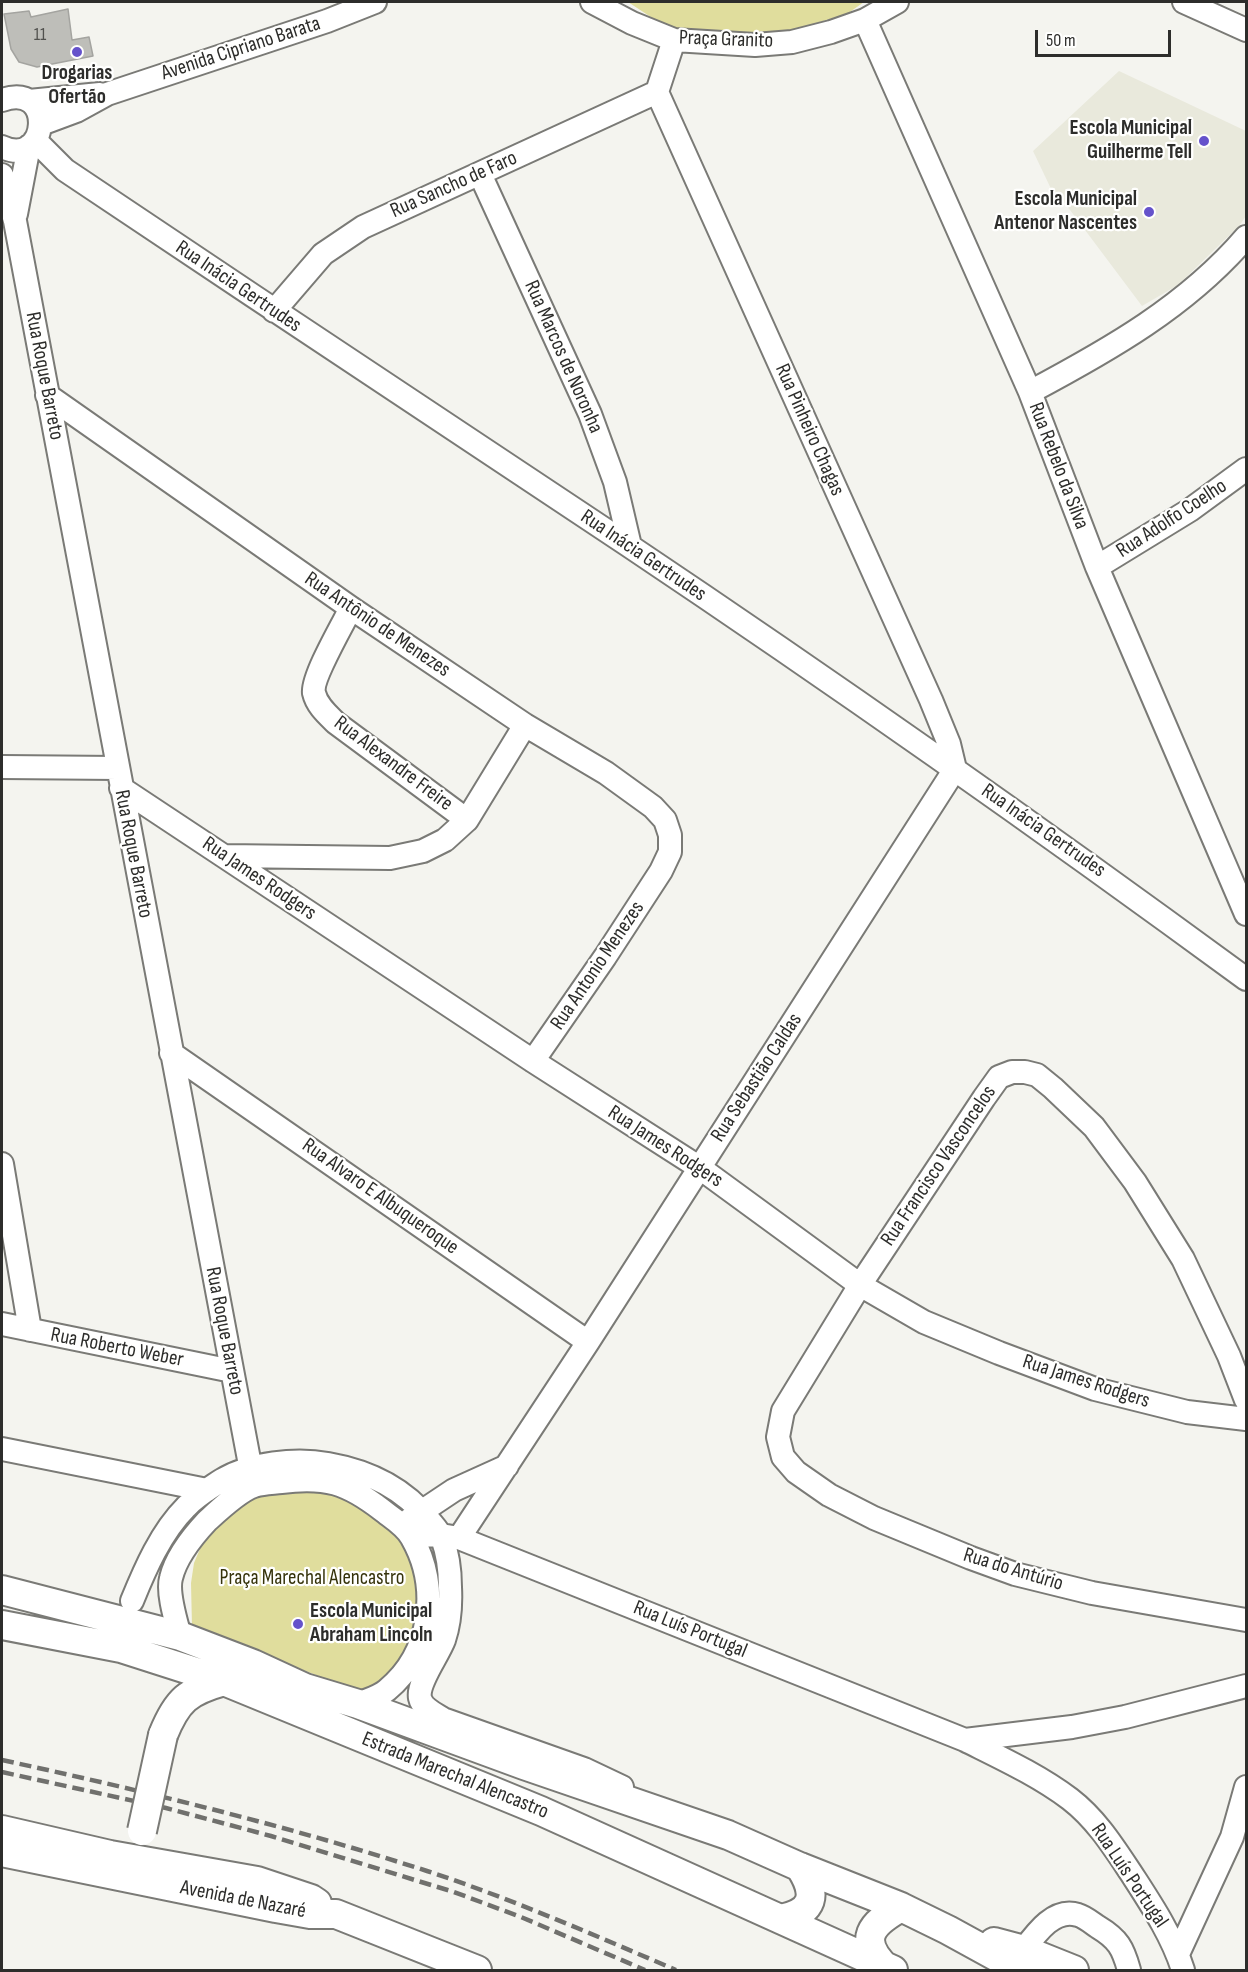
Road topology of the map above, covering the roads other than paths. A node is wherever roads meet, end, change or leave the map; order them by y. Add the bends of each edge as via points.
1 (375, 2) edge
2 (592, 2) edge
3 (897, 2) edge
4 (1184, 2) edge
5 (865, 20) junction
6 (1246, 30) edge
7 (674, 40) junction
8 (657, 92) junction
9 (107, 94) junction
10 (2, 99) edge
11 (29, 101) junction
12 (35, 137) junction
13 (2, 147) edge
14 (480, 174) junction
15 (2, 175) edge
16 (15, 221) junction
17 (1246, 237) edge
18 (274, 311) junction
19 (1030, 392) junction
20 (47, 395) junction
21 (1246, 470) edge
22 (630, 546) junction
23 (1097, 567) junction
24 (351, 608) junction
25 (525, 724) junction
26 (2, 767) edge
27 (955, 769) junction
28 (119, 778) junction
29 (466, 820) junction
30 (224, 856) junction
31 (661, 871) joint
32 (1246, 914) edge
33 (1246, 979) edge
34 (171, 1053) junction
35 (533, 1061) junction
36 (2, 1164) edge
37 (700, 1168) junction
38 (860, 1285) junction
39 (2, 1324) edge
40 (30, 1330) junction
41 (588, 1342) junction
42 (232, 1371) junction
43 (1246, 1400) edge
44 (1246, 1419) edge
45 (2, 1449) edge
46 (507, 1466) junction
47 (796, 1472) joint
48 (252, 1477) junction
49 (207, 1490) junction
50 (422, 1511) junction
51 (407, 1531) junction
52 (450, 1536) junction
53 (171, 1579) junction
54 (2, 1590) edge
55 (132, 1601) junction
56 (85, 1611) junction
57 (1246, 1620) edge
58 (2, 1625) edge
59 (180, 1636) junction
60 (224, 1681) junction
61 (1246, 1686) edge
62 (358, 1704) junction
63 (965, 1740) junction
64 (1246, 1787) edge
65 (666, 1813) junction
66 (2, 1830) edge
67 (141, 1832) junction
68 (2, 1852) edge
69 (110, 1855) junction
70 (72, 1866) junction
71 (177, 1866) junction
72 (800, 1867) junction
73 (901, 1907) junction
74 (336, 1914) junction
75 (781, 1919) junction
76 (1019, 1962) edge
77 (1181, 1962) edge
78 (889, 1969) edge
79 (477, 1971) edge
80 (1074, 1971) edge
81 (1129, 1971) edge

1 - 9 street, Avenida Cipriano Barata
2 - 7 street, Praça Granito
3 - 5 street, Praça Granito
4 - 6 street
5 - 7 street, Praça Granito via 792,42 755,45
5 - 19 street, Rua Rebelo da Silva
7 - 8 street
8 - 14 street, Rua Sancho de Faro
8 - 27 street, Rua Pinheiro Chagas via 931,700
9 - 11 street, Avenida Cipriano Barata
9 - 12 street, Avenida Cipriano Barata
10 - 11 street, Avenida Cipriano Barata via 21,97
11 - 12 street, Rua Inácia Gertrudes via 40,115
12 - 13 street, Avenida Cipriano Barata via 13,151
12 - 16 street, Rua Roque Barreto
12 - 18 street, Rua Inácia Gertrudes via 65,170
14 - 18 street, Rua Sancho de Faro via 363,226 323,254
14 - 22 street, Rua Marcos de Noronha via 590,414 615,482
15 - 16 street, Rua Roque Barreto
16 - 20 street, Rua Roque Barreto
17 - 19 street via 1179,302 1119,343
18 - 22 street, Rua Inácia Gertrudes
19 - 23 street, Rua Rebelo da Silva
20 - 24 street, Rua Antônio de Menezes
20 - 28 street, Rua Roque Barreto
21 - 23 street, Rua Adolfo Coelho
22 - 27 street, Rua Inácia Gertrudes
23 - 32 street, Rua Rebelo da Silva
24 - 25 street, Rua Antônio de Menezes
24 - 29 street, Rua Alexandre Freire via 317,676 314,693 321,708
25 - 29 street
25 - 31 street, Rua Antônio de Menezes via 606,773 665,820 670,852
26 - 28 street
27 - 33 street, Rua Inácia Gertrudes
27 - 37 street, Rua Sebastião Caldas
28 - 30 street, Rua James Rodgers
28 - 34 street, Rua Roque Barreto
29 - 30 street via 445,840 423,851 390,858
30 - 35 street, Rua James Rodgers
31 - 35 street, Rua Antonio Menezes
34 - 41 street, Rua Alvaro E Albuqueroque
34 - 42 street, Rua Roque Barreto
35 - 37 street, Rua James Rodgers
36 - 40 street
37 - 38 street, Rua James Rodgers
37 - 41 street, Rua Sebastião Caldas
38 - 43 street, Rua Francisco Vasconcelos via 999,1077 1012,1072 1037,1075 1094,1127 1135,1182 1183,1259
38 - 44 street, Rua James Rodgers via 924,1322 1095,1389 1187,1412
38 - 47 street, Rua Francisco Vasconcelos via 783,1411 778,1437 783,1457
39 - 40 street, Rua Roberto Weber
40 - 42 street, Rua Roberto Weber
41 - 46 street, Rua Sebastião Caldas
42 - 48 street, Rua Roque Barreto
45 - 49 street
46 - 50 street
46 - 52 street, Rua Sebastião Caldas
47 - 57 street, Rua do Antúrio via 829,1495 874,1518 1015,1574 1092,1593
48 - 49 street via 228,1476
48 - 50 street via 295,1461 350,1468 399,1490
48 - 51 street via 338,1483 362,1494
48 - 53 street via 198,1531
49 - 55 street via 170,1526
50 - 51 street
50 - 52 street
51 - 52 street, Rua Luís Portugal
51 - 62 street via 426,1569 428,1621 418,1651 404,1672 386,1692
52 - 63 street, Rua Luís Portugal
52 - 65 street, Estrada Marechal Alencastro via 451,1616 419,1690 423,1704 443,1719 617,1784
53 - 55 street
53 - 59 street
54 - 56 main road, Estrada Marechal Alencastro
55 - 56 street
56 - 59 main road, Estrada Marechal Alencastro
58 - 60 main road, Estrada Marechal Alencastro via 121,1648
59 - 62 main road, Estrada Marechal Alencastro via 305,1688
60 - 67 main road, bridge via 192,1693 171,1714
60 - 75 main road, Estrada Marechal Alencastro via 541,1811
61 - 63 street, Rua Luís Portugal via 1125,1717
62 - 65 main road, Estrada Marechal Alencastro
63 - 77 street, Rua Luís Portugal via 1041,1779 1071,1800 1104,1832 1152,1905
64 - 77 street via 1232,1837
65 - 72 main road, Estrada Marechal Alencastro
66 - 69 main road, Avenida de Nazaré
67 - 69 main road
67 - 71 main road
68 - 70 main road, Avenida de Nazaré
69 - 70 main road
69 - 71 main road, Avenida de Nazaré
70 - 74 main road, Avenida de Nazaré via 276,1908
71 - 74 main road, Avenida de Nazaré via 257,1881 311,1899
72 - 73 main road, Estrada Marechal Alencastro
72 - 75 main road via 810,1887 810,1903 795,1916
73 - 76 main road, Estrada Marechal Alencastro
73 - 78 main road via 882,1917 869,1940 873,1952
74 - 79 main road, Avenida de Nazaré
75 - 78 main road, Estrada Marechal Alencastro
76 - 80 main road, Estrada Marechal Alencastro
76 - 81 street via 1042,1927 1067,1913 1080,1915 1112,1936 1121,1947

